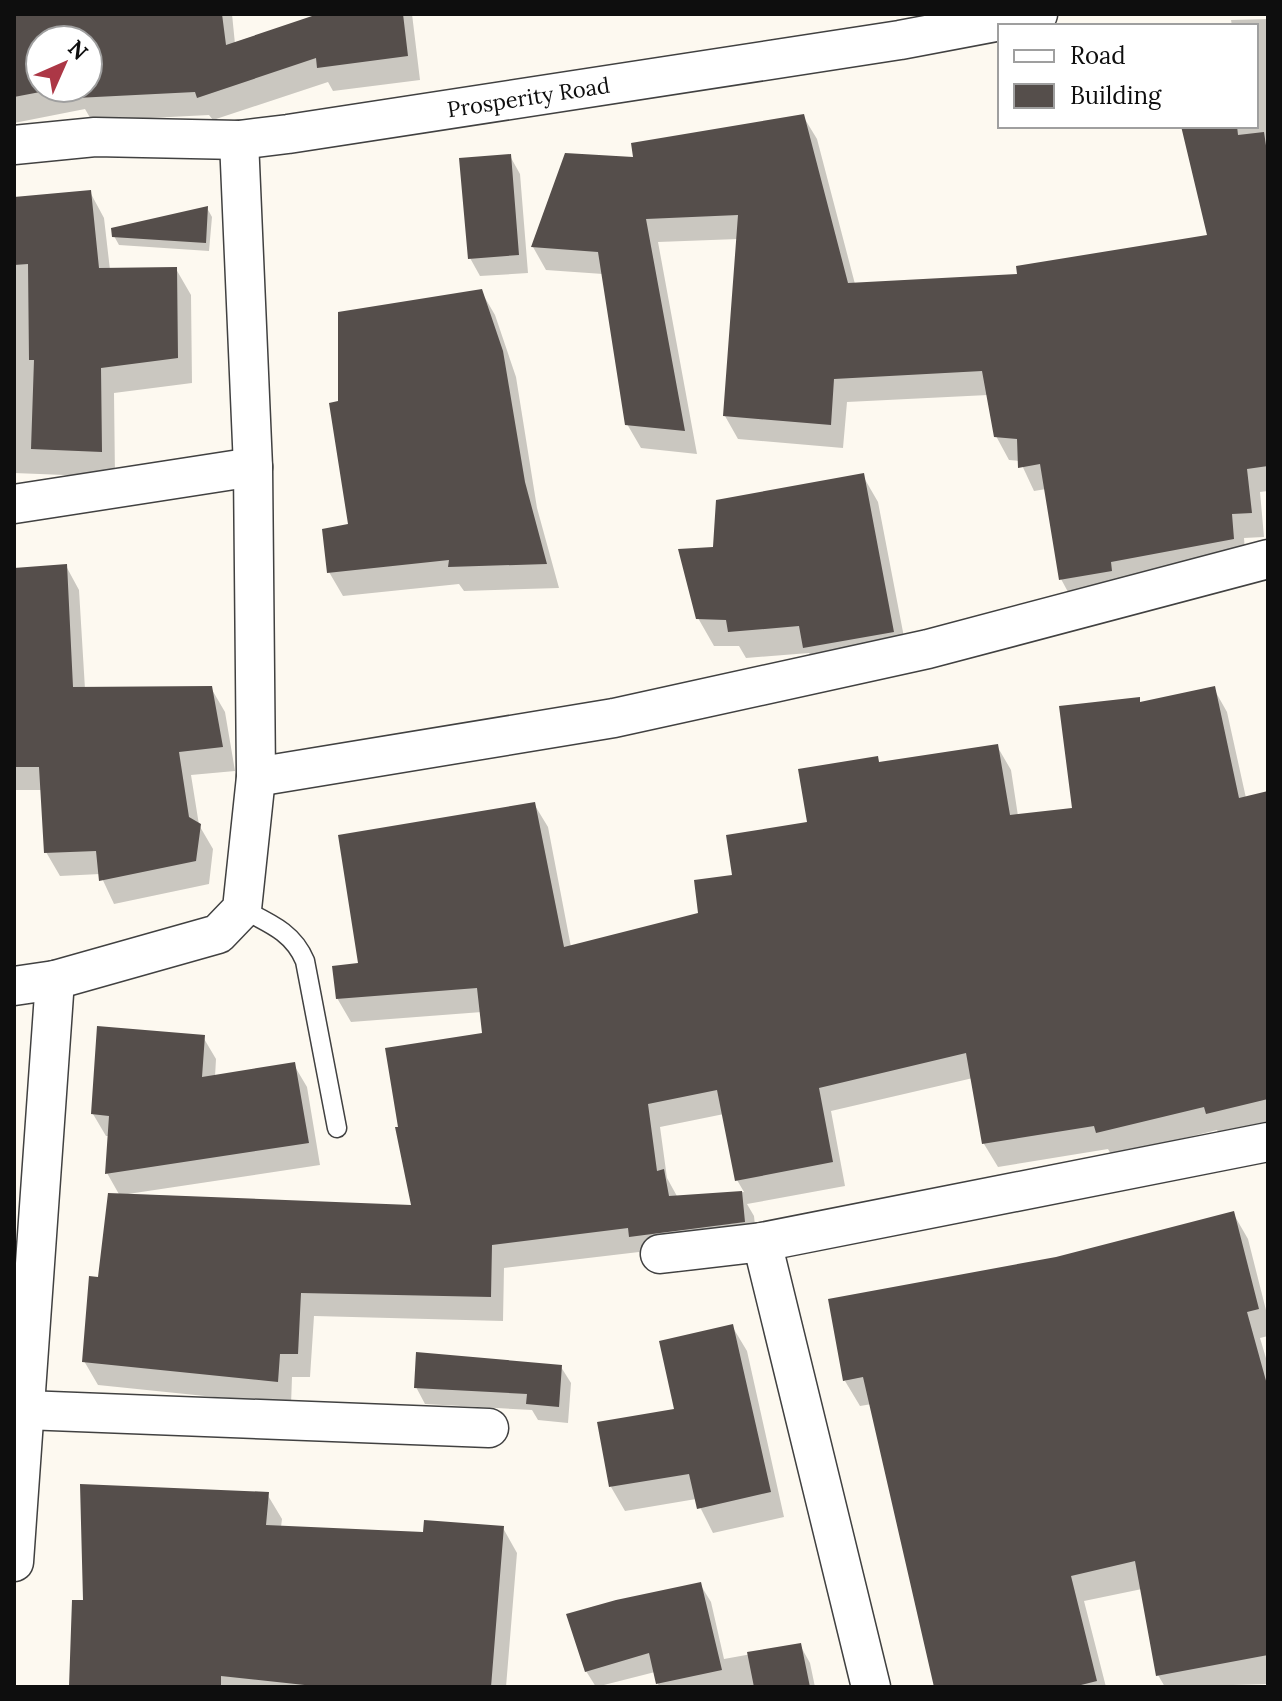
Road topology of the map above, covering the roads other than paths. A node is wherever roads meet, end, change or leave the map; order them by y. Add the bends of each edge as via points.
1 (1038, 14) edge
2 (239, 140) junction
3 (14, 145) edge
4 (253, 467) junction
5 (14, 504) edge
6 (1268, 559) edge
7 (256, 777) junction
8 (242, 909) junction
9 (55, 980) junction
10 (14, 986) edge
11 (337, 1128) dead end
12 (1268, 1142) edge
13 (762, 1242) junction
14 (660, 1254) dead end
15 (25, 1410) junction
16 (489, 1428) dead end
17 (14, 1562) edge
18 (871, 1687) edge

1 - 2 street, Prosperity Road via 900,40
2 - 3 street, Prosperity Road via 95,137
2 - 4 street
4 - 5 street
4 - 7 street
6 - 7 street via 928,649 614,718
7 - 8 street
8 - 9 street via 218,934
8 - 11 lane via 287,933 305,961
9 - 10 street
9 - 15 street
12 - 13 street
13 - 14 street
13 - 18 street
15 - 16 street
15 - 17 street

